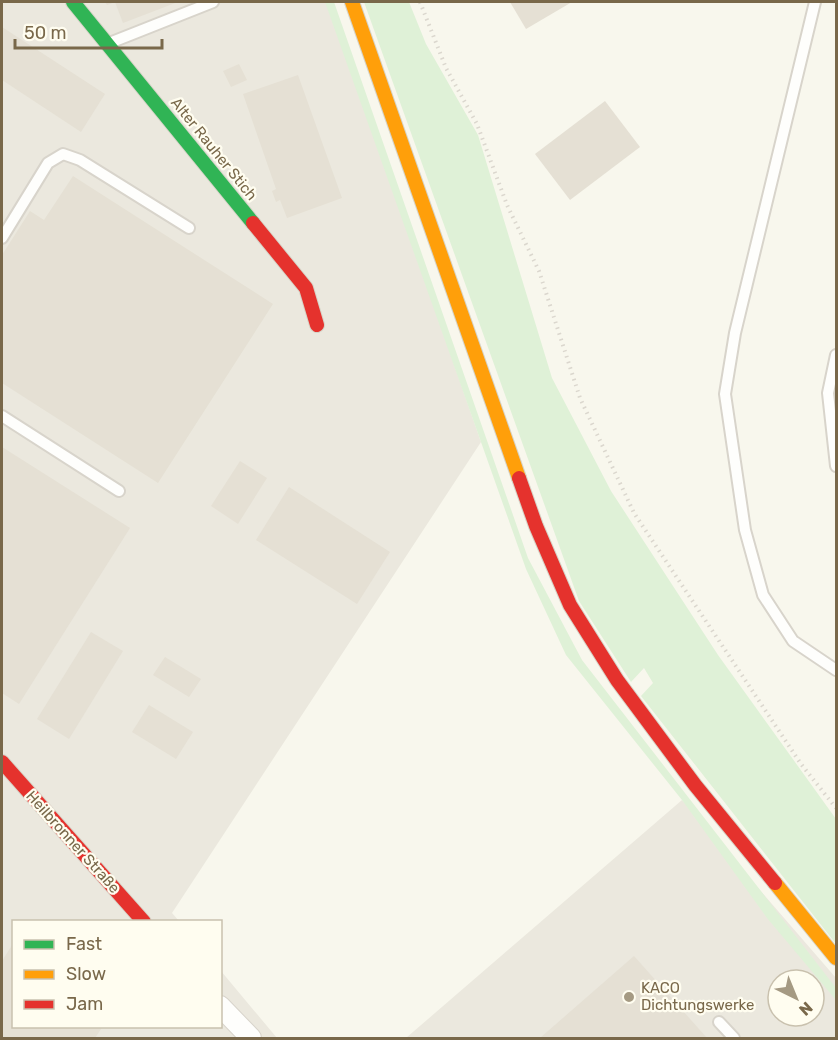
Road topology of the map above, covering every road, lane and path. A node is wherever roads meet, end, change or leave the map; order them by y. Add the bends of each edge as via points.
1 (73, 2) edge
2 (213, 2) edge
3 (352, 2) edge
4 (420, 2) edge
5 (815, 2) edge
6 (107, 44) junction
7 (189, 228) dead end
8 (2, 238) edge
9 (317, 325) dead end
10 (837, 355) edge
11 (2, 416) edge
12 (837, 466) edge
13 (119, 491) dead end
14 (837, 670) edge
15 (2, 762) edge
16 (837, 808) edge
17 (143, 920) edge
18 (837, 958) edge
19 (222, 1008) edge
20 (719, 1022) dead end
21 (251, 1038) edge
22 (734, 1038) edge

1 - 6 main road, Alter Rauher Stich
2 - 6 lane
3 - 18 main road via 536,526 570,604 616,680 656,735
4 - 16 path via 446,68 477,124 507,205 540,271 580,398 634,513 801,764
5 - 14 lane via 735,333 725,394 745,530 763,595 793,641
6 - 9 main road, Alter Rauher Stich via 306,288
7 - 8 lane via 80,160 63,154 48,163
10 - 12 lane via 828,393
11 - 13 lane
15 - 17 main road, Heilbronner Straße
19 - 21 street
20 - 22 lane

